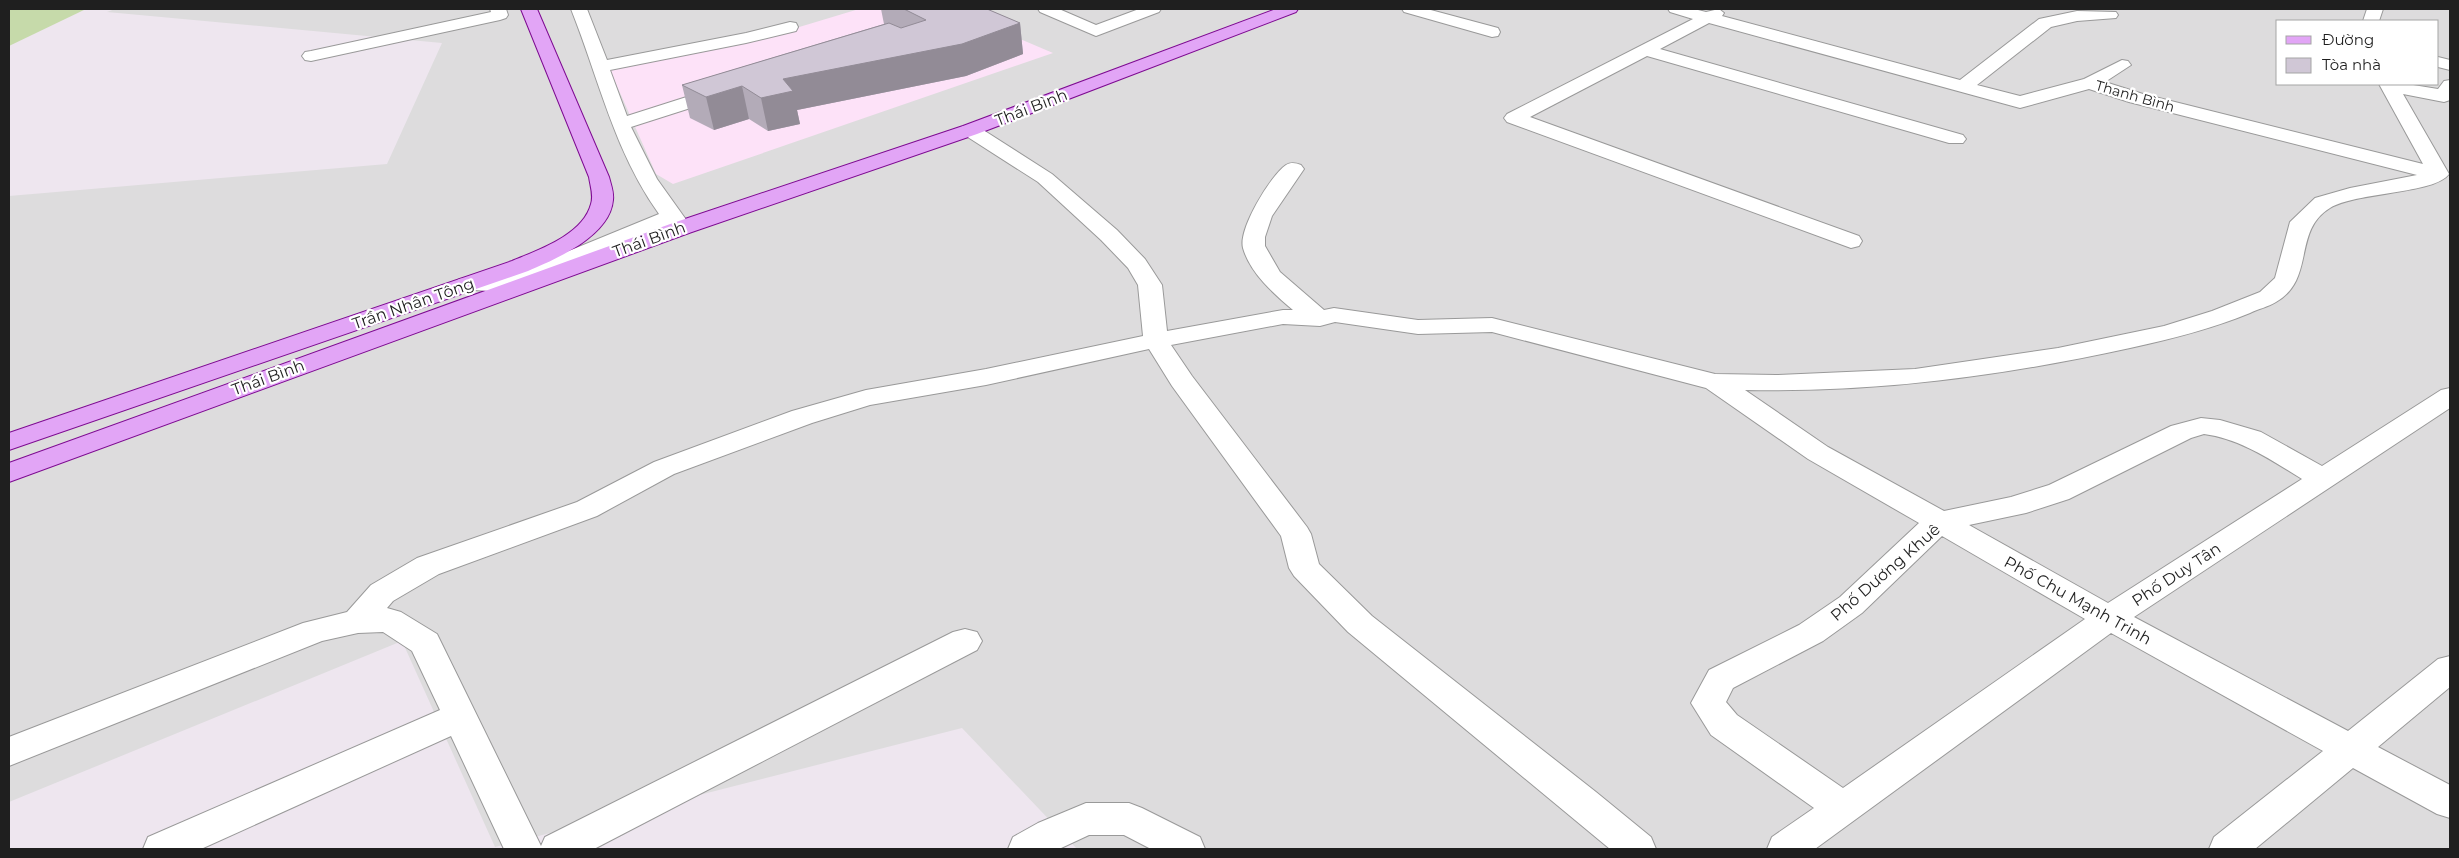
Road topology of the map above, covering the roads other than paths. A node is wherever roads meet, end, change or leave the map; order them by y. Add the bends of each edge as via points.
1 (498, 9) edge
2 (529, 9) edge
3 (579, 9) edge
4 (1046, 9) edge
5 (1154, 9) edge
6 (1290, 9) edge
7 (1410, 9) edge
8 (1676, 9) edge
9 (1716, 13) edge
10 (2110, 15) dead end
11 (790, 27) dead end
12 (1492, 32) dead end
13 (1646, 50) junction
14 (311, 56) dead end
15 (2122, 64) dead end
16 (602, 66) junction
17 (2090, 83) junction
18 (2388, 85) edge
19 (2450, 85) edge
20 (742, 86) edge
21 (1963, 87) junction
22 (620, 124) junction
23 (970, 130) junction
24 (1956, 139) dead end
25 (1294, 169) dead end
26 (2444, 175) edge
27 (676, 222) junction
28 (1851, 241) dead end
29 (467, 284) junction
30 (1320, 320) junction
31 (1156, 341) junction
32 (1715, 382) junction
33 (2450, 396) edge
34 (9, 442) edge
35 (9, 472) edge
36 (2324, 479) junction
37 (1939, 522) junction
38 (2109, 618) junction
39 (358, 621) junction
40 (965, 641) dead end
41 (2450, 668) edge
42 (459, 717) junction
43 (2352, 748) junction
44 (9, 752) edge
45 (2450, 804) edge
46 (1843, 808) junction
47 (162, 849) edge
48 (523, 849) edge
49 (559, 849) edge
50 (1027, 849) edge
51 (1186, 849) edge
52 (1637, 849) edge
53 (1786, 849) edge
54 (2228, 849) edge

1 - 14 street via 500,15
2 - 29 main road, Trần Nhân Tông via 599,177 602,205 590,224 553,251
3 - 16 street
4 - 5 street via 1096,32
6 - 23 main road, Thái Bình
7 - 12 street
8 - 9 street, Thanh Bình
9 - 13 street
9 - 21 street, Thanh Bình
10 - 21 street via 2077,16 2045,23
11 - 16 street
13 - 24 street
13 - 28 street via 1514,118
15 - 17 street
16 - 22 street
17 - 21 street, Thanh Bình via 2020,102
17 - 26 street, Thanh Bình via 2136,98
18 - 19 street via 2444,96
18 - 26 street
20 - 22 street
22 - 27 street via 650,187
23 - 27 main road, Thái Bình
23 - 31 street via 1045,178 1137,264 1150,285
25 - 30 street via 1273,193 1257,224 1254,245 1266,267 1291,297
26 - 32 street via 2350,194 2323,203 2301,222 2286,280 2268,297 2170,332 2058,356 1915,377 1776,383
27 - 29 street via 520,279
27 - 35 main road, Thái Bình
29 - 34 main road, Trần Nhân Tông
30 - 31 street via 1283,317
30 - 32 street via 1334,315 1418,327 1492,325
31 - 39 street via 986,378 866,398 793,421 664,468 588,509 428,566 382,593
31 - 52 street via 1181,380 1296,534 1305,568 1360,624
32 - 37 street, Phố Chu Mạnh Trinh via 1818,453
33 - 36 street, Phố Duy Tân
36 - 37 street, Phố Dương Khuê via 2252,439 2228,430 2202,426 2181,432 2059,492 2016,506
36 - 38 street, Phố Duy Tân
37 - 38 street, Phố Chu Mạnh Trinh
37 - 46 street, Phố Dương Khuê via 1851,605 1811,633 1721,679 1708,703 1724,725
38 - 43 street, Phố Chu Mạnh Trinh
38 - 46 street, Phố Duy Tân
39 - 42 street via 388,620 425,643
39 - 44 street via 315,631
40 - 49 street
41 - 43 street
42 - 47 street
42 - 48 street
43 - 45 street, Phố Chu Mạnh Trinh
43 - 54 street
46 - 53 street, Phố Duy Tân
50 - 51 street via 1086,820 1129,819

